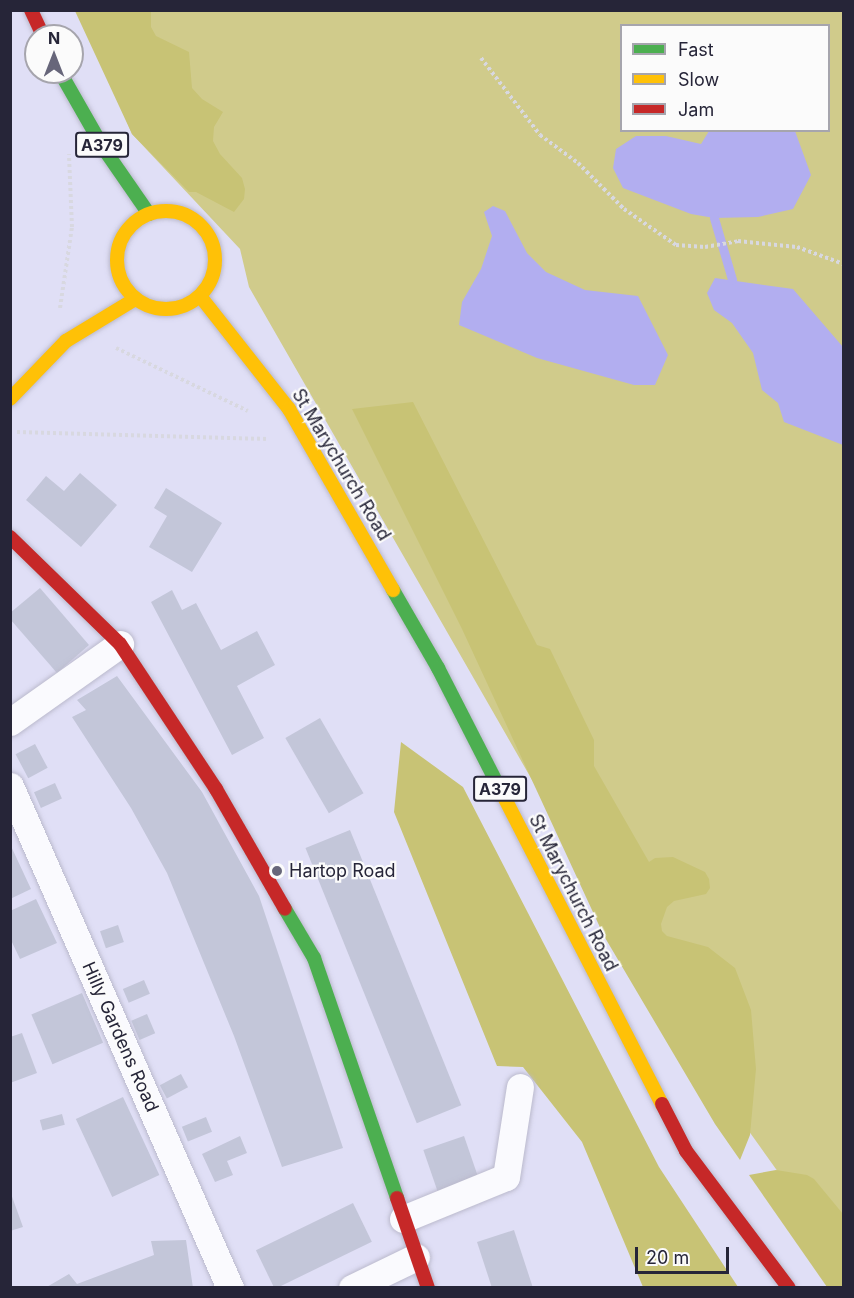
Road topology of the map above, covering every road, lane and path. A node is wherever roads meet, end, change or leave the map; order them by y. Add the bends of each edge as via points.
1 (31, 10) edge
2 (37, 24) edge
3 (481, 58) dead end
4 (67, 84) edge
5 (68, 148) dead end
6 (149, 214) junction
7 (843, 264) edge
8 (200, 296) junction
9 (135, 298) junction
10 (81, 332) junction
11 (66, 341) junction
12 (10, 399) edge
13 (257, 415) dead end
14 (10, 432) edge
15 (308, 440) junction
16 (10, 537) edge
17 (120, 644) junction
18 (10, 722) edge
19 (10, 786) edge
20 (520, 1087) dead end
21 (403, 1219) junction
22 (416, 1257) junction
23 (230, 1287) edge
24 (352, 1287) edge
25 (428, 1287) edge
26 (789, 1287) edge

1 - 2 main road
3 - 7 path via 540,135 578,163 624,209 676,245 705,247 738,241 797,247
4 - 6 main road, A379 via 104,149
5 - 11 path via 72,227 60,304
6 - 8 main road via 166,210 182,213 197,221 208,234 215,250 215,267
6 - 9 main road via 125,231 116,259 125,288
8 - 9 main road via 175,309 147,306
8 - 15 main road, St Marychurch Road / A379 via 289,409
9 - 10 main road
10 - 11 main road
10 - 13 path
11 - 12 main road
14 - 15 path
15 - 26 main road, St Marychurch Road / A379 via 438,668 686,1151
16 - 17 main road
17 - 18 street
17 - 21 main road via 216,789 314,958
19 - 23 street, Hilly Gardens Road
20 - 21 street via 506,1177
21 - 22 main road
22 - 24 street
22 - 25 main road

